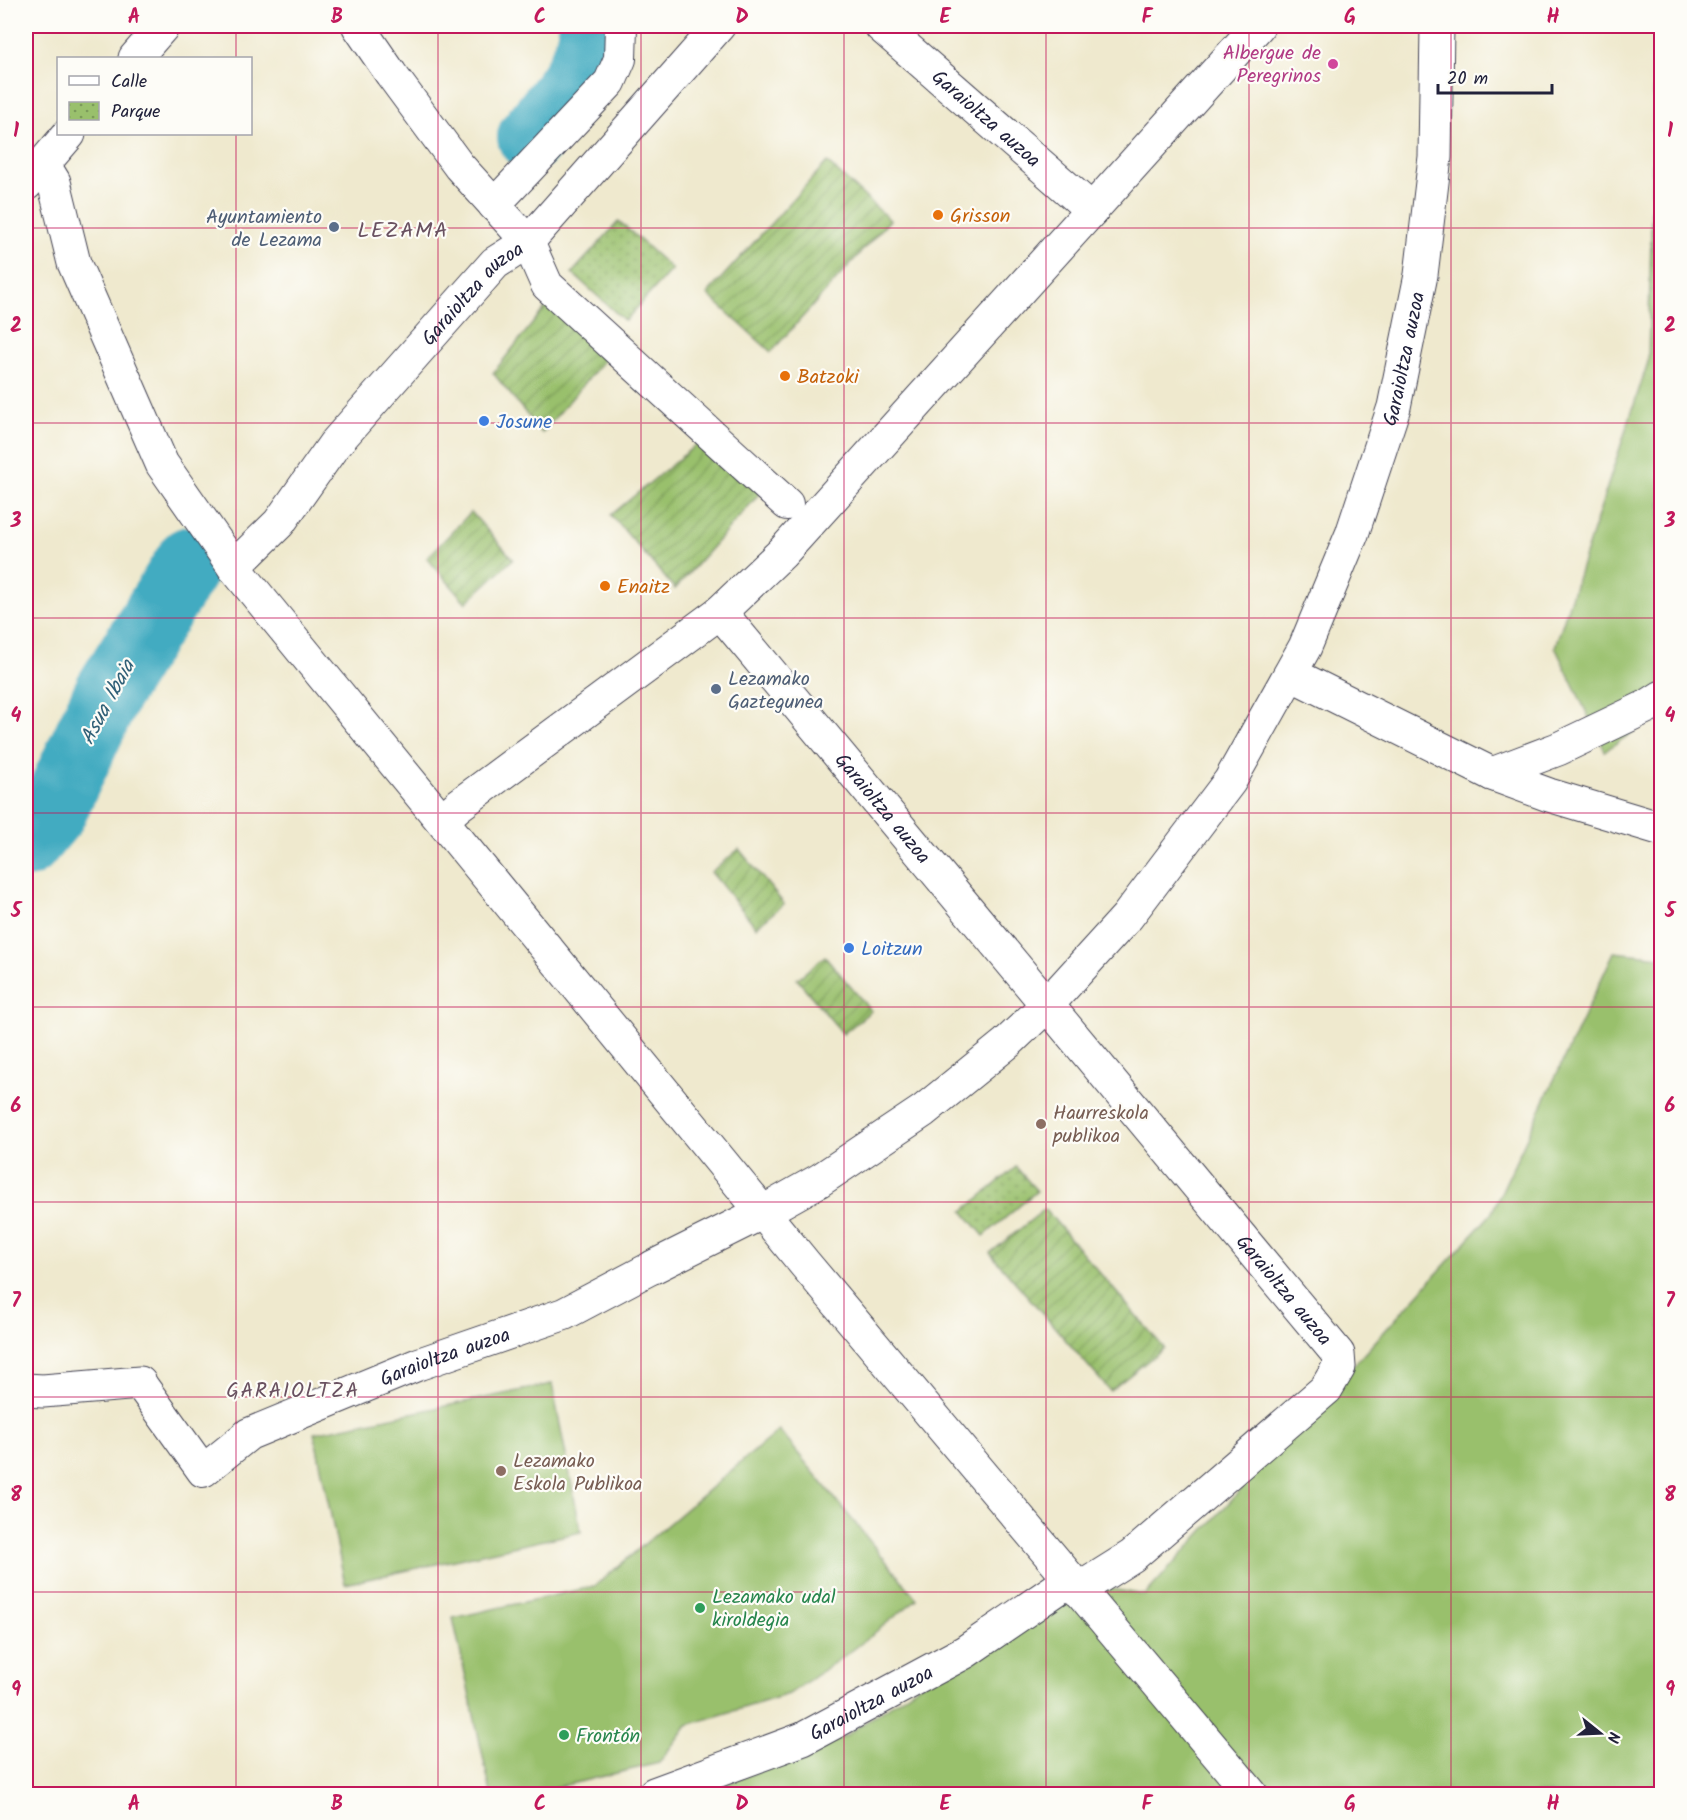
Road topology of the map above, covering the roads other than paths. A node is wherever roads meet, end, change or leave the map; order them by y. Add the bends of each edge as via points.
1 (163, 26) edge
2 (358, 26) edge
3 (621, 26) edge
4 (719, 26) edge
5 (881, 26) edge
6 (1258, 26) edge
7 (1437, 26) edge
8 (136, 57) edge
9 (68, 135) edge
10 (34, 174) edge
11 (494, 205) junction
12 (1092, 210) junction
13 (528, 242) junction
14 (787, 504) dead end
15 (234, 567) junction
16 (720, 612) junction
17 (1291, 674) junction
18 (1662, 697) edge
19 (1492, 774) junction
20 (442, 820) junction
21 (1662, 829) edge
22 (1047, 1005) junction
23 (763, 1212) junction
24 (653, 1267) joint
25 (141, 1383) joint
26 (26, 1390) edge
27 (1074, 1585) junction
28 (654, 1794) edge
29 (1251, 1794) edge

1 - 8 street
2 - 11 street via 459,166
3 - 11 street via 620,59 610,82
4 - 13 street, Garaioltza auzoa
5 - 12 street, Garaioltza auzoa
6 - 12 street
7 - 17 street, Garaioltza auzoa via 1435,157 1421,275 1394,407 1352,534
9 - 10 street
10 - 15 street via 54,182 74,263 162,464
11 - 13 street
12 - 16 street via 782,554
13 - 14 street via 547,285
13 - 15 street, Garaioltza auzoa via 495,263 334,445 279,523
15 - 20 street
16 - 20 street
16 - 22 street, Garaioltza auzoa
17 - 19 street
17 - 22 street, Garaioltza auzoa via 1230,781 1127,917
18 - 19 street via 1558,749
19 - 21 street
20 - 23 street
22 - 23 street, Garaioltza auzoa via 923,1111 820,1180
22 - 27 street, Garaioltza auzoa via 1338,1354 1339,1367 1326,1389 1132,1556
23 - 24 street, Garaioltza auzoa
23 - 27 street
24 - 25 street, Garaioltza auzoa via 564,1314 419,1364 240,1442 203,1472
25 - 26 street, Garaioltza auzoa
27 - 28 street, Garaioltza auzoa via 965,1652 802,1739
27 - 29 street

